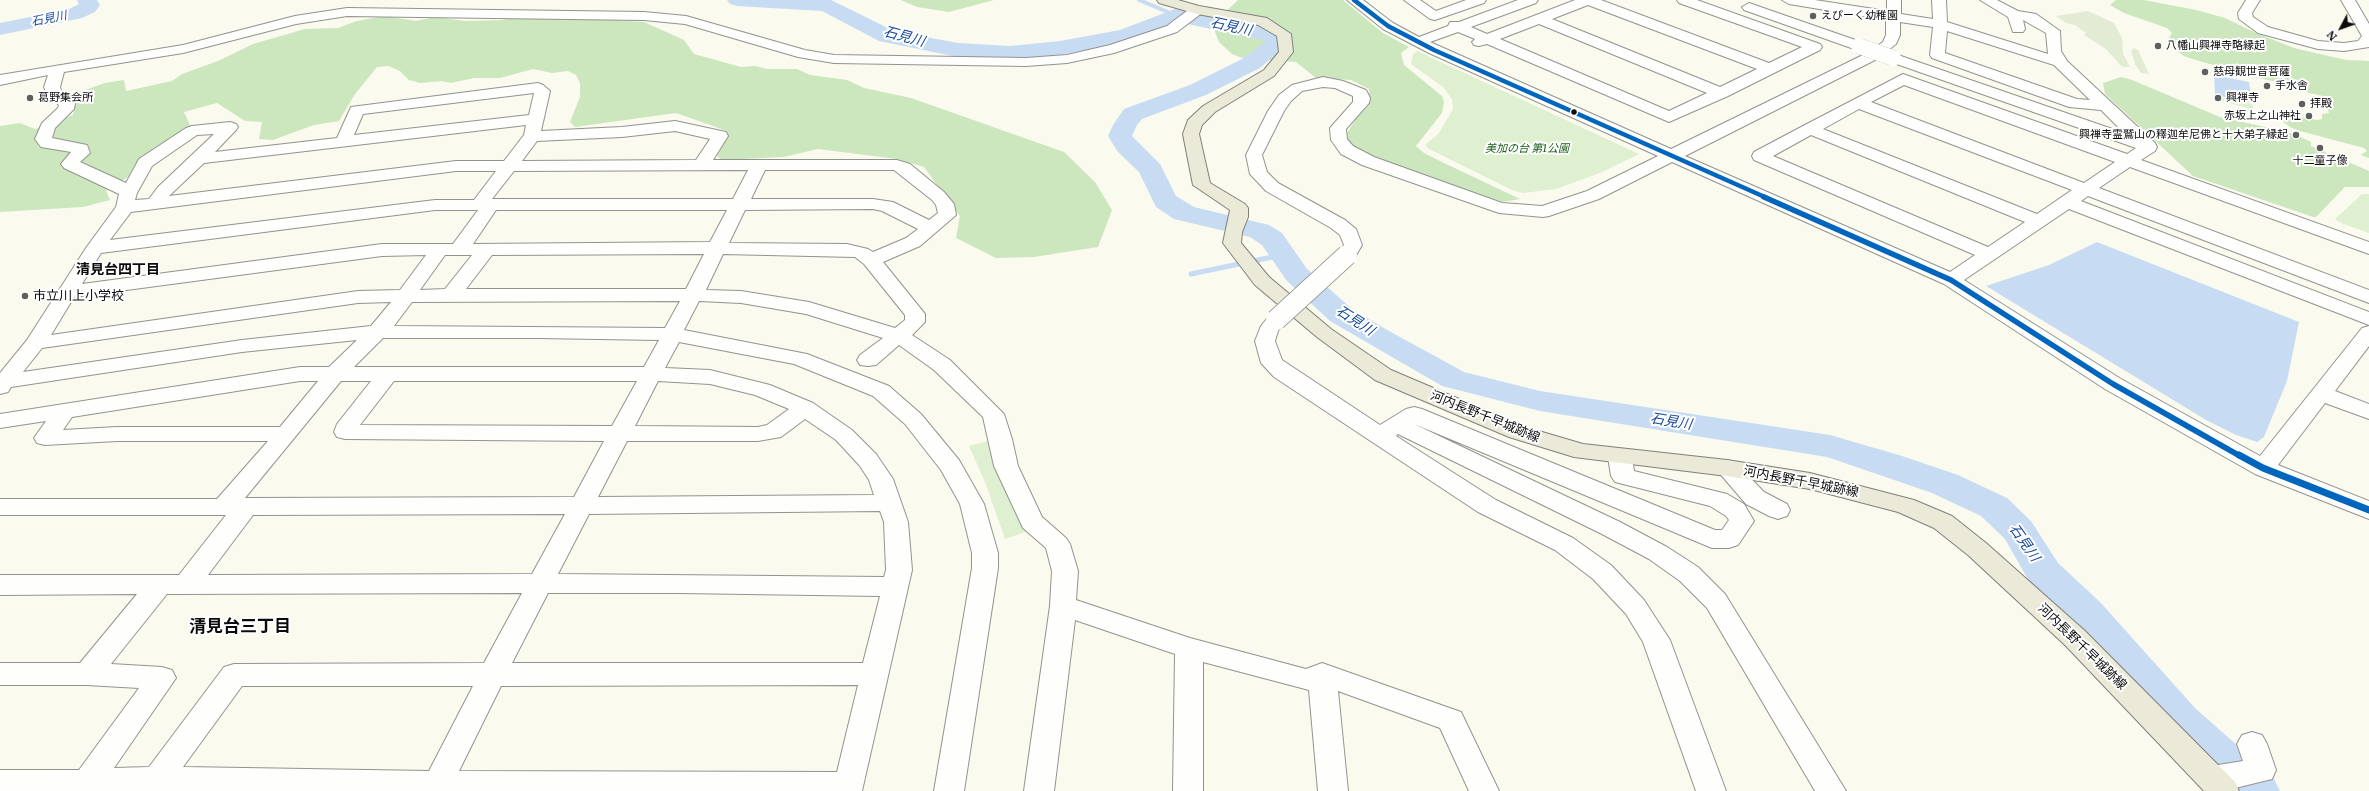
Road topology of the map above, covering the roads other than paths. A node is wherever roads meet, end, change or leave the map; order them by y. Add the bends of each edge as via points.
1 (1164, 0) edge
2 (1354, 0) edge
3 (1411, 0) edge
4 (1478, 0) edge
5 (1532, 0) edge
6 (1587, 0) edge
7 (1684, 0) edge
8 (1789, 0) edge
9 (1894, 0) edge
10 (1939, 0) edge
11 (1987, 0) edge
12 (2253, 0) edge
13 (2348, 0) edge
14 (1738, 4) dead end
15 (1848, 4) edge
16 (1197, 10) junction
17 (2015, 15) junction
18 (1893, 17) junction
19 (1540, 19) junction
20 (1940, 24) junction
21 (1457, 26) junction
22 (2369, 36) edge
23 (1425, 39) dead end
24 (1487, 39) junction
25 (2005, 44) junction
26 (1447, 56) junction
27 (2059, 62) junction
28 (57, 68) junction
29 (1771, 70) junction
30 (0, 80) edge
31 (1722, 93) junction
32 (1858, 103) junction
33 (2106, 106) junction
34 (533, 127) junction
35 (1809, 129) junction
36 (343, 142) junction
37 (2149, 147) junction
38 (1672, 156) junction
39 (199, 159) junction
40 (2130, 162) junction
41 (701, 165) junction
42 (759, 165) junction
43 (510, 166) junction
44 (2085, 190) junction
45 (126, 199) junction
46 (156, 202) junction
47 (2067, 202) junction
48 (738, 205) junction
49 (485, 206) junction
50 (2039, 221) junction
51 (931, 228) junction
52 (95, 248) junction
53 (441, 248) junction
54 (460, 248) junction
55 (715, 248) junction
56 (2369, 248) edge
57 (487, 249) junction
58 (1991, 255) junction
59 (871, 260) junction
60 (1951, 280) junction
61 (67, 292) junction
62 (451, 295) junction
63 (691, 295) junction
64 (405, 296) junction
65 (2369, 297) edge
66 (2369, 330) edge
67 (376, 332) junction
68 (672, 334) junction
69 (899, 336) junction
70 (35, 342) junction
71 (868, 360) dead end
72 (336, 372) junction
73 (388, 374) junction
74 (649, 374) junction
75 (1, 383) edge
76 (2320, 393) junction
77 (804, 408) junction
78 (64, 412) junction
79 (2369, 412) edge
80 (0, 421) edge
81 (1387, 430) junction
82 (620, 432) junction
83 (286, 434) junction
84 (1620, 457) junction
85 (1728, 468) junction
86 (2263, 468) junction
87 (888, 503) junction
88 (580, 505) junction
89 (236, 506) junction
90 (0, 507) edge
91 (1778, 510) dead end
92 (2369, 510) edge
93 (173, 584) junction
94 (540, 584) junction
95 (0, 585) edge
96 (895, 587) junction
97 (1063, 606) junction
98 (1189, 648) junction
99 (0, 674) edge
100 (87, 674) junction
101 (876, 674) junction
102 (1322, 674) junction
103 (492, 675) junction
104 (2257, 757) dead end
105 (0, 783) edge
106 (88, 783) junction
107 (2219, 783) edge
108 (136, 784) edge
109 (436, 787) edge
110 (847, 788) edge
111 (949, 791) edge
112 (1039, 791) edge
113 (1188, 791) edge
114 (1333, 791) edge
115 (1484, 791) edge
116 (1711, 791) edge
117 (1831, 791) edge

1 - 16 main road, 河内長野千早城跡線
2 - 26 street via 1388,26
3 - 4 street via 1436,17
5 - 21 street
6 - 19 street
6 - 29 street
7 - 29 street via 1815,48
8 - 15 street
9 - 18 street
10 - 20 street
11 - 17 street
12 - 22 street via 2245,13 2246,19 2263,30 2290,39 2328,46 2353,47 2368,41
13 - 22 street
14 - 37 street, bridge
15 - 18 street
16 - 28 street via 1172,29 1114,49 1067,60 1026,62 849,59 804,54 686,20 644,16 370,11 295,20 183,49
16 - 84 main road, 河内長野千早城跡線 via 1262,21 1284,34 1286,52 1269,73 1209,109 1194,123 1191,134 1202,185 1239,208 1232,244 1262,281 1324,333 1383,375 1517,432 1582,452
17 - 25 street via 2018,23 2017,36
17 - 27 street via 2031,17 2053,32 2054,52 2060,59
18 - 20 street
18 - 38 street via 1893,35 1889,44 1872,56
19 - 24 street
19 - 31 street
20 - 25 street
20 - 33 street via 1937,55 2075,104
21 - 23 street
21 - 24 street
24 - 26 street
24 - 31 street via 1669,117
25 - 27 street
26 - 38 street
27 - 33 street
28 - 30 street
28 - 45 street via 52,87 55,95 67,103 66,109 48,126 43,139 55,146 81,149 82,153 73,158 70,164 121,187
29 - 31 street
32 - 35 street
32 - 40 street via 1903,79
32 - 44 street
33 - 37 street
34 - 36 street
34 - 36 street via 542,91 538,88 357,110
34 - 41 street via 622,132 675,126 720,136
34 - 43 street
35 - 50 street
35 - 58 street via 1760,156
36 - 39 street
37 - 40 street
38 - 60 street
38 - 81 street, bridge via 1558,209 1543,212 1499,208 1374,164 1347,150 1339,140 1338,128 1361,103 1360,93 1338,84 1324,82 1297,88 1285,98 1254,155 1259,174 1272,187 1338,224 1349,233 1353,245 1347,255 1276,320 1268,330 1265,341 1272,362 1294,382
39 - 45 street via 230,127 192,131 145,163
39 - 46 street via 164,191
40 - 44 street
40 - 56 street
41 - 42 street
41 - 43 street
42 - 48 street
42 - 51 street via 897,165 904,168 945,204 947,215
43 - 46 street via 456,166
43 - 49 street via 481,202
44 - 47 street
44 - 65 street
45 - 46 street
45 - 52 street
47 - 50 street
47 - 66 street
48 - 49 street
48 - 51 street via 872,204 887,206
48 - 55 street
49 - 52 street via 421,205
49 - 54 street via 486,212
50 - 58 street
51 - 59 street via 913,242
52 - 61 street
53 - 54 street
53 - 61 street via 382,250
53 - 64 street
54 - 57 street
55 - 57 street
55 - 59 street via 847,250 861,253
55 - 63 street
57 - 62 street
58 - 60 street
59 - 69 street via 915,314 915,322
60 - 86 street via 2113,384
61 - 70 street
62 - 63 street
62 - 64 street
63 - 68 street
63 - 69 street via 741,298 809,308
64 - 67 street
64 - 70 street via 358,297
66 - 76 street
67 - 68 street
67 - 72 street
67 - 75 street via 242,346
68 - 74 street
68 - 111 street via 799,360 881,391 913,419 951,466 972,504 985,552 985,568
69 - 71 street
69 - 97 street via 942,365 992,414 1006,466 1032,522 1057,544 1065,571
70 - 75 street
72 - 73 street
72 - 78 street via 300,374
72 - 83 street
73 - 74 street
73 - 82 street via 348,424 345,432
74 - 77 street via 710,378 762,390
74 - 82 street
76 - 79 street
76 - 86 street
77 - 82 street via 773,432
77 - 87 street via 844,435 868,460 881,479
78 - 80 street
78 - 83 street via 45,438 118,434
81 - 84 street via 1414,414 1712,539 1729,539 1742,521 1735,510 1718,500 1623,476
81 - 116 street via 1487,506 1564,544 1602,572 1635,607 1656,640
81 - 117 street via 1611,528 1658,553 1689,574 1716,601
82 - 88 street
83 - 89 street
84 - 85 main road, 河内長野千早城跡線
85 - 91 street via 1755,498
85 - 107 main road, 河内長野千早城跡線 via 1810,481 1869,495 1905,506 1943,522 1977,549 2075,638
86 - 92 street
87 - 88 street
87 - 96 street via 896,522 899,570
88 - 89 street
88 - 94 street
89 - 90 street
89 - 93 street
93 - 94 street
93 - 95 street
93 - 100 street
94 - 96 street
94 - 103 street
96 - 101 street
97 - 98 street
97 - 112 street
98 - 102 street via 1307,680
98 - 113 street
99 - 100 street
100 - 106 street via 162,678
101 - 103 street
101 - 110 street
102 - 114 street
102 - 115 street via 1451,720
103 - 108 street via 234,675
103 - 109 street
104 - 107 street
105 - 106 street
106 - 108 street
108 - 109 street
109 - 110 street

